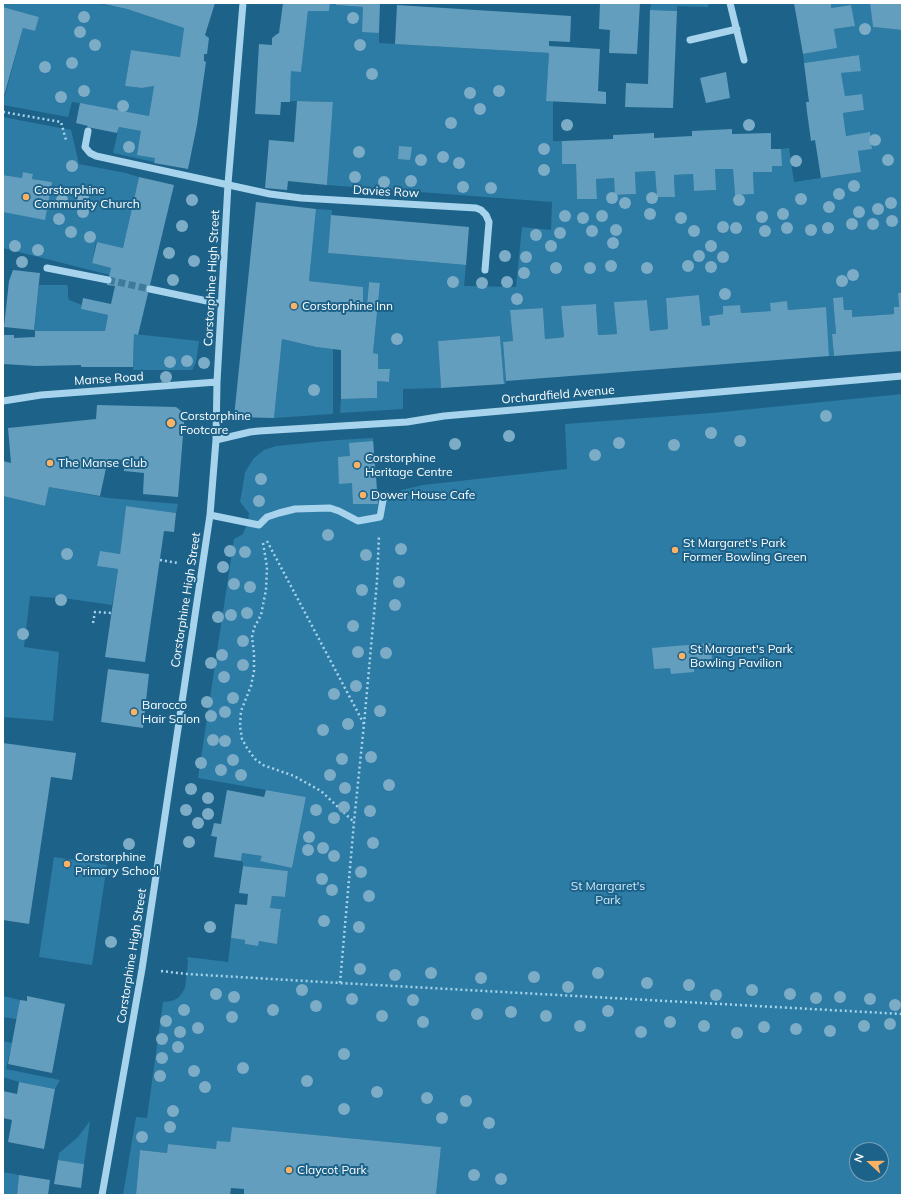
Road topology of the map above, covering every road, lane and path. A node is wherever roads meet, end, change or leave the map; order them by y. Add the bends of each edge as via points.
1 (243, 3) edge
2 (730, 3) edge
3 (737, 29) junction
4 (690, 40) dead end
5 (744, 60) dead end
6 (3, 112) edge
7 (88, 131) dead end
8 (93, 155) junction
9 (228, 184) junction
10 (47, 268) dead end
11 (485, 270) dead end
12 (108, 280) tunnel mouth
13 (150, 289) tunnel mouth
14 (222, 304) junction
15 (902, 376) edge
16 (217, 382) junction
17 (3, 401) edge
18 (216, 440) junction
19 (383, 500) dead end
20 (210, 515) junction
21 (380, 517) junction
22 (259, 525) junction
23 (160, 560) dead end
24 (178, 563) dead end
25 (111, 614) dead end
26 (93, 624) dead end
27 (364, 724) junction
28 (354, 822) junction
29 (142, 969) junction
30 (340, 983) junction
31 (902, 1014) edge
32 (102, 1195) edge

1 - 9 street, Corstorphine High Street
2 - 3 street
3 - 4 street
3 - 5 street
6 - 8 path via 62,122 69,152
7 - 8 street via 85,147
8 - 9 street, Davies Row
9 - 11 street, Davies Row via 301,198 476,208 486,215 489,222
9 - 14 street, Corstorphine High Street
10 - 12 street
13 - 14 street
14 - 16 street, Corstorphine High Street
15 - 18 street, Orchardfield Avenue via 444,416 407,422 259,431
16 - 17 street, Manse Road via 41,395
16 - 18 street, Corstorphine High Street
18 - 20 street, Corstorphine High Street
19 - 21 street
20 - 22 street
20 - 29 street, Corstorphine High Street
21 - 22 street via 358,521 330,508 295,508 267,518
21 - 27 path
22 - 27 path
22 - 28 path via 267,567 266,590 261,615 252,637 254,671 241,711 242,739 255,759 321,791
23 - 24 path
25 - 26 path via 95,612
27 - 28 path
28 - 30 path
29 - 30 path
29 - 32 street, Corstorphine High Street
30 - 31 path

